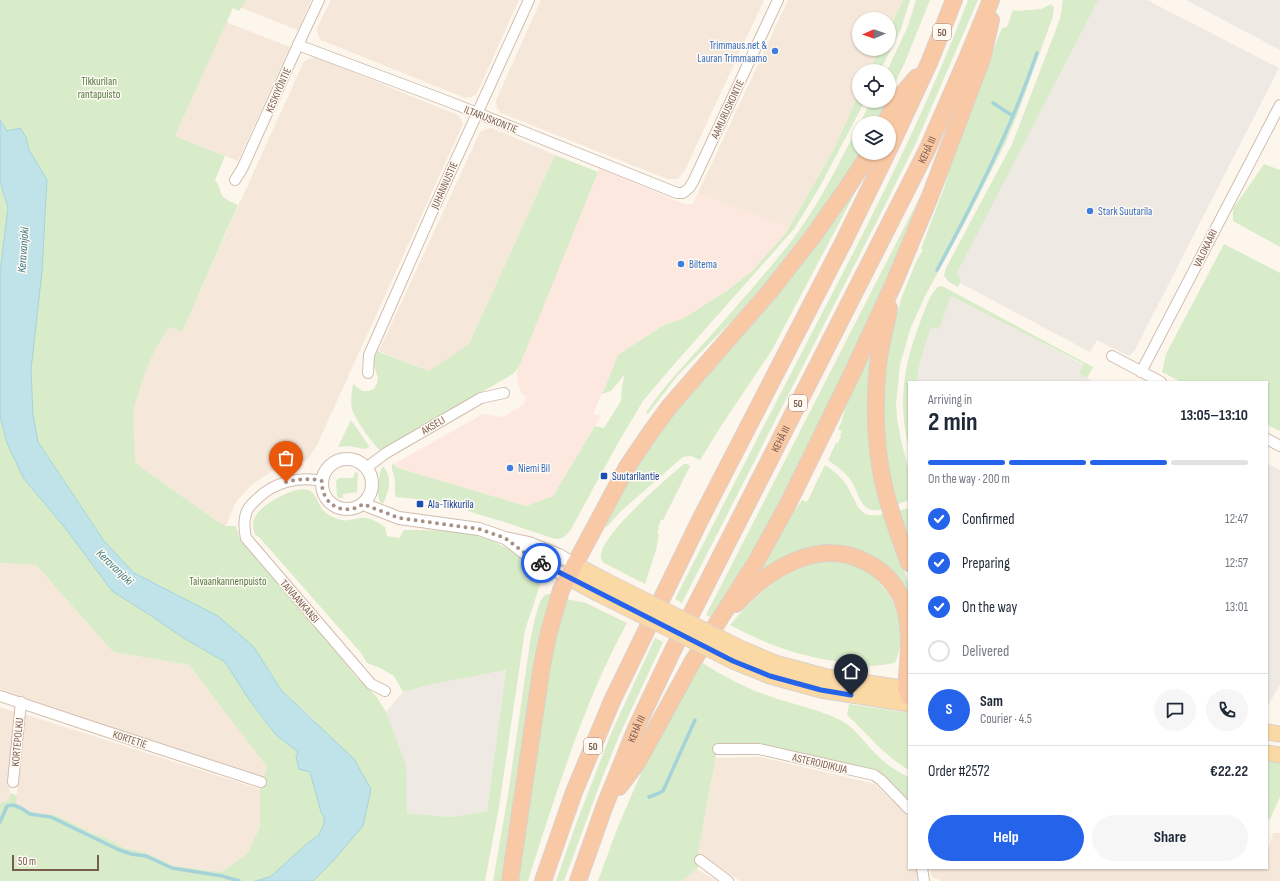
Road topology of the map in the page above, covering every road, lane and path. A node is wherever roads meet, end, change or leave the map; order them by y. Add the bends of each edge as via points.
1 (319, 0) edge
2 (529, 0) edge
3 (778, 0) edge
4 (954, 0) edge
5 (990, 0) edge
6 (996, 0) edge
7 (298, 45) junction
8 (929, 63) junction
9 (1280, 105) edge
10 (477, 113) junction
11 (889, 116) edge
12 (896, 134) edge
13 (865, 160) edge
14 (884, 160) edge
15 (235, 180) dead end
16 (683, 193) joint
17 (894, 283) junction
18 (1112, 356) dead end
19 (1141, 372) junction
20 (368, 373) dead end
21 (1159, 381) edge
22 (504, 393) dead end
23 (1268, 440) edge
24 (1280, 446) edge
25 (366, 468) junction
26 (322, 481) junction
27 (363, 504) junction
28 (908, 560) edge
29 (571, 571) junction
30 (600, 586) junction
31 (715, 627) junction
32 (908, 633) edge
33 (385, 691) dead end
34 (908, 695) edge
35 (0, 696) edge
36 (20, 702) junction
37 (1268, 732) edge
38 (1280, 734) edge
39 (718, 749) dead end
40 (1268, 754) edge
41 (1280, 755) edge
42 (13, 782) dead end
43 (261, 782) dead end
44 (606, 805) junction
45 (908, 808) edge
46 (700, 860) dead end
47 (922, 869) edge
48 (510, 881) edge
49 (543, 881) edge
50 (578, 881) edge
51 (728, 881) edge
52 (924, 881) edge

1 - 7 street, KESKIYÖNTIE
2 - 10 street, JUHANNUSTIE
3 - 16 street, AAMURUSKONTIE via 693,182
4 - 8 highway, 50
5 - 44 highway, KEHÄ III / 50 via 927,150 673,650
6 - 17 highway via 982,59
7 - 10 street, ILTARUSKONTIE
7 - 15 street, KESKIYÖNTIE
8 - 11 highway via 897,100
8 - 12 highway, 50
9 - 19 street, VALOKAARI
10 - 16 street, ILTARUSKONTIE via 677,193
10 - 20 street, JUHANNUSTIE via 369,355
13 - 29 highway via 814,235 650,432 627,467
14 - 49 highway, 50 via 700,520 612,701 574,792
17 - 28 highway via 878,365 877,439 885,490
17 - 31 highway via 787,506
18 - 19 street
19 - 21 street
22 - 25 street, AKSELI via 481,398 386,453
23 - 24 street
25 - 26 street via 355,460 340,460 327,469
25 - 27 street via 371,477 372,487 370,496
26 - 27 street via 325,496 335,506 350,510
26 - 33 street, TAIVAANKANSI via 297,480 270,488 250,505 246,512 246,538 371,684
27 - 29 street via 399,518 479,529 529,543 559,555
29 - 30 main road
29 - 48 highway via 561,590 542,665
30 - 34 main road, bridge via 774,663
30 - 34 main road, bridge via 733,661 770,676 821,690
31 - 32 highway via 742,598 780,568 815,554 832,553 853,556 885,574 900,596 906,614
31 - 44 highway via 689,667 637,763
35 - 36 street, KORTETIE
36 - 42 street, KORTEPOLKU
36 - 43 street, KORTETIE
37 - 38 main road
39 - 45 street, ASTEROIDIKUJA via 759,749 874,775
40 - 41 main road
44 - 50 highway, KEHÄ III / 50
46 - 51 street
47 - 52 street

